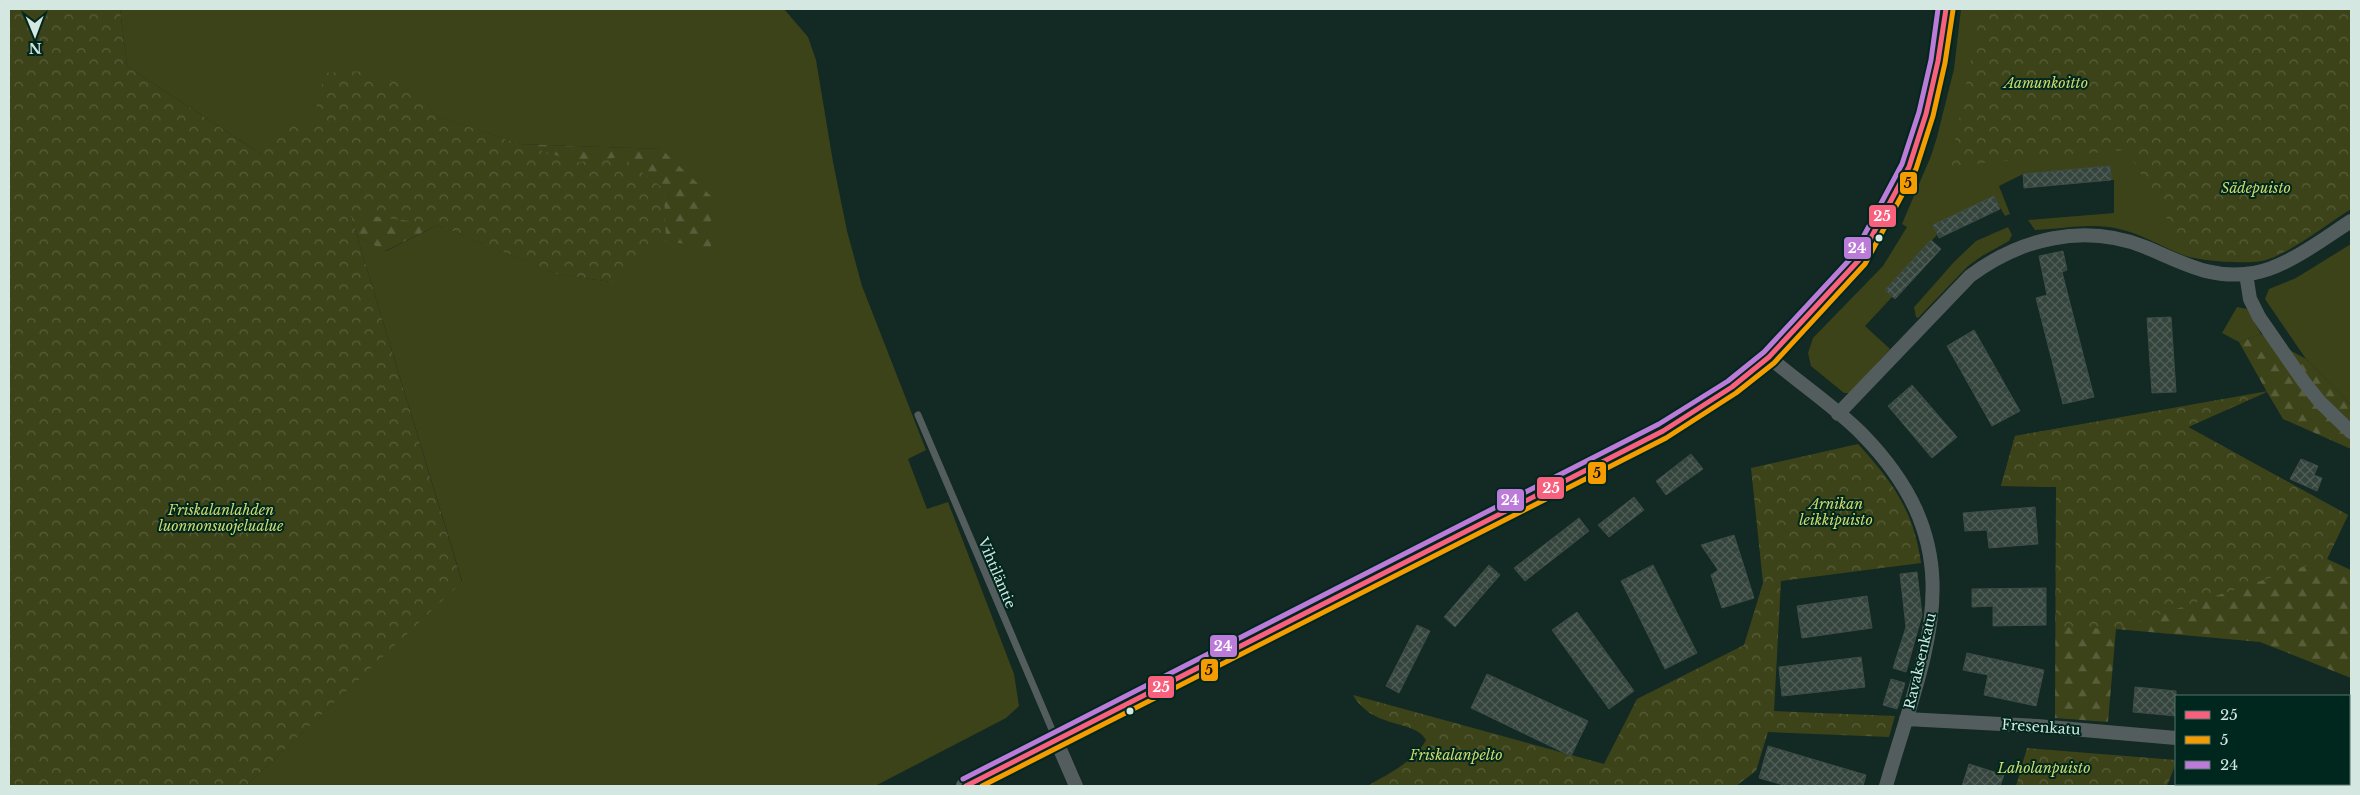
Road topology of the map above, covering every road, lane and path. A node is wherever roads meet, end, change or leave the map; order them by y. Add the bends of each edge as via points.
1 (1946, 9) edge
2 (2351, 221) edge
3 (2246, 274) junction
4 (1769, 357) junction
5 (1838, 414) junction
6 (918, 415) dead end
7 (2351, 432) edge
8 (1906, 720) junction
9 (2175, 738) edge
10 (1056, 740) junction
11 (966, 786) edge
12 (1076, 786) edge
13 (1886, 786) edge

1 - 4 main road via 1930,96 1909,168 1859,260
2 - 3 street via 2282,264
3 - 5 street via 2199,270 2125,240 2104,236 2064,236 2029,244 2008,252 1970,276
3 - 7 street via 2250,300 2259,317 2304,382
4 - 5 street, Ravaksenkatu
4 - 10 main road via 1732,387 1663,431
5 - 8 street, Ravaksenkatu via 1860,432 1900,479 1923,527 1931,560 1934,587 1930,632
6 - 10 lane, Vihtiläntie
8 - 9 street, Fresenkatu via 2037,726
8 - 13 street, Ravaksenkatu
10 - 11 main road
10 - 12 street

